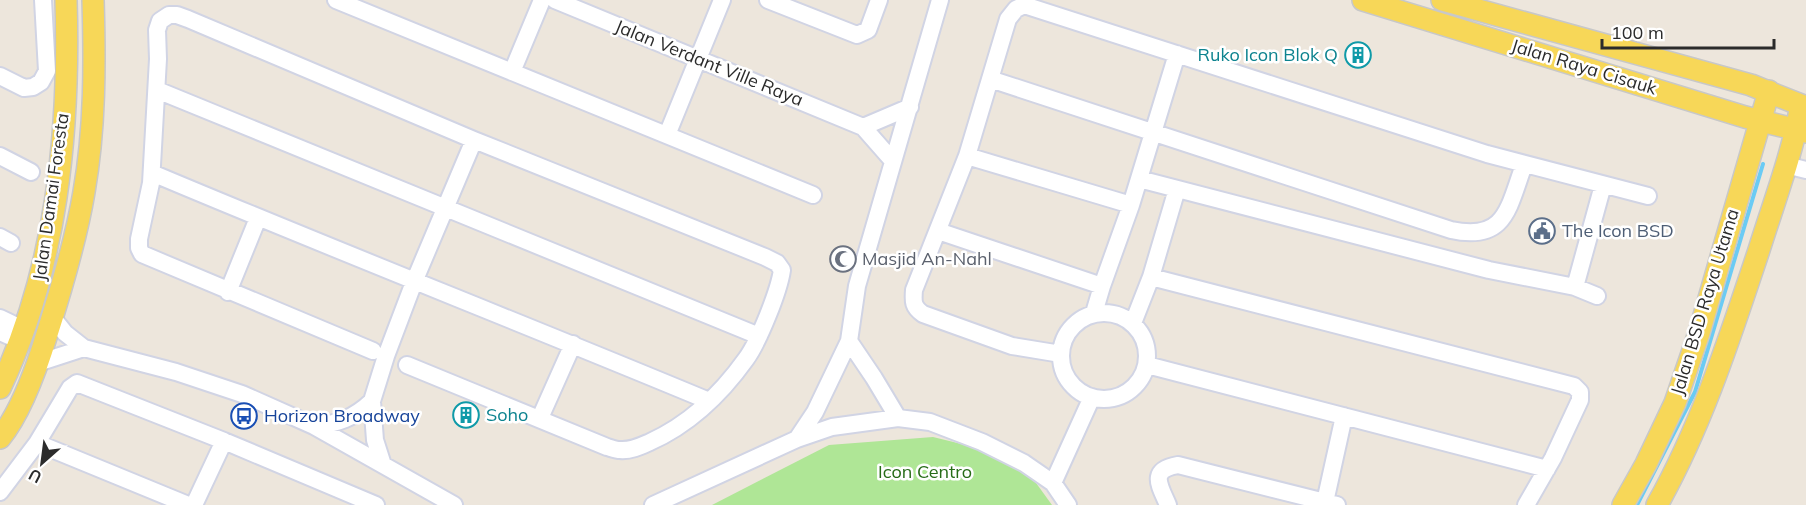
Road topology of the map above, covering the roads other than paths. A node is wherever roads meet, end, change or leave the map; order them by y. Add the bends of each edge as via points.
1 (43, 0) edge
2 (66, 0) edge
3 (93, 0) edge
4 (336, 0) edge
5 (542, 0) edge
6 (555, 0) edge
7 (722, 0) edge
8 (768, 0) edge
9 (879, 0) edge
10 (940, 0) edge
11 (1363, 0) edge
12 (1442, 0) edge
13 (361, 5) edge
14 (1177, 54) junction
15 (698, 59) junction
16 (512, 72) junction
17 (0, 76) edge
18 (990, 79) junction
19 (157, 90) junction
20 (1769, 91) junction
21 (1804, 106) edge
22 (910, 107) junction
23 (1762, 121) junction
24 (863, 127) junction
25 (1153, 132) junction
26 (667, 135) junction
27 (1803, 136) edge
28 (474, 140) junction
29 (0, 156) edge
30 (967, 156) junction
31 (892, 160) junction
32 (1524, 165) junction
33 (31, 172) dead end
34 (1792, 172) edge
35 (152, 173) junction
36 (1139, 179) junction
37 (1603, 185) junction
38 (1176, 189) junction
39 (813, 195) dead end
40 (1648, 196) dead end
41 (1131, 205) junction
42 (446, 208) junction
43 (258, 218) junction
44 (938, 231) junction
45 (46, 257) junction
46 (69, 261) junction
47 (1151, 278) junction
48 (414, 282) junction
49 (1102, 286) junction
50 (1575, 287) junction
51 (228, 292) junction
52 (1597, 296) dead end
53 (1094, 313) junction
54 (0, 318) edge
55 (52, 318) junction
56 (1133, 323) junction
57 (0, 332) edge
58 (22, 335) junction
59 (759, 336) junction
60 (849, 341) junction
61 (573, 344) junction
62 (84, 348) junction
63 (373, 351) dead end
64 (1061, 354) junction
65 (38, 363) junction
66 (407, 365) dead end
67 (1147, 365) junction
68 (0, 388) edge
69 (1092, 397) junction
70 (372, 401) junction
71 (709, 401) junction
72 (1344, 416) junction
73 (540, 418) junction
74 (898, 418) junction
75 (314, 426) junction
76 (0, 438) edge
77 (797, 439) junction
78 (224, 441) junction
79 (37, 443) junction
80 (383, 465) junction
81 (1547, 469) junction
82 (1053, 483) junction
83 (0, 492) edge
84 (1331, 504) edge
85 (188, 505) edge
86 (194, 505) edge
87 (376, 505) edge
88 (454, 505) edge
89 (653, 505) edge
90 (1068, 505) edge
91 (1168, 505) edge
92 (1526, 505) edge
93 (1623, 505) edge
94 (1657, 505) edge

1 - 17 street via 47,71 41,82 24,88
2 - 45 main road, Jalan Damai Foresta via 64,123
3 - 46 main road, Jalan Damai Foresta via 92,134 85,191
4 - 13 street
5 - 16 street
6 - 15 street, Jalan Verdant Ville Raya
7 - 15 street
8 - 9 street via 857,35 868,30
10 - 22 street
11 - 23 main road, Jalan Raya Cisauk
12 - 20 main road, Jalan Raya Cisauk
13 - 16 street
14 - 18 street via 1024,5 1008,19
14 - 25 street
14 - 32 street
15 - 24 street, Jalan Verdant Ville Raya
15 - 26 street
16 - 26 street
18 - 25 street
18 - 30 street
19 - 28 street via 157,30 160,21 177,15
19 - 35 street
19 - 42 street
20 - 21 main road, Jalan Raya Cisauk
20 - 23 main road, Jalan BSD Raya Utama
21 - 27 main road, Jalan BSD Raya Utama
22 - 24 street
22 - 31 street
23 - 27 main road, Jalan Raya Cisauk
23 - 93 main road, Jalan BSD Raya Utama via 1675,403
24 - 31 street, Jalan Verdant Ville Raya
25 - 32 street via 1468,234 1486,232 1501,221
25 - 36 street
26 - 39 street
27 - 34 main road, Jalan BSD Raya Utama
28 - 42 street
28 - 59 street via 777,263 781,277
29 - 33 street
30 - 41 street
30 - 44 street
31 - 60 street via 857,286
32 - 37 street
34 - 94 main road, Jalan BSD Raya Utama via 1700,418
35 - 43 street
35 - 51 street via 139,239 142,254
36 - 38 street
36 - 41 street
37 - 40 street
37 - 50 street
38 - 47 street
38 - 50 street via 1489,270
41 - 49 street
42 - 48 street
42 - 59 street
43 - 48 street
43 - 51 street
44 - 49 street
44 - 64 street via 914,290 917,310 1012,346
45 - 46 main road
45 - 58 main road, Jalan Damai Foresta
46 - 55 main road, Jalan Damai Foresta
47 - 56 street
47 - 81 street via 1574,386 1580,392 1580,400
48 - 61 street
48 - 70 street
49 - 53 street
50 - 52 street
51 - 63 street
53 - 56 street via 1108,312
53 - 64 street via 1070,328
54 - 58 street
55 - 62 street
55 - 65 main road, Jalan Damai Foresta
56 - 67 street via 1146,342
57 - 58 street
58 - 68 main road, Jalan Damai Foresta
59 - 71 street via 747,358
60 - 74 street
60 - 77 street via 815,412
61 - 71 street
61 - 73 street
62 - 65 street
62 - 75 street via 242,394
64 - 69 street via 1066,376
65 - 76 main road, Jalan Damai Foresta
66 - 73 street
67 - 69 street via 1138,383 1122,395
67 - 72 street
69 - 82 street
70 - 75 street via 342,422
70 - 80 street via 373,429
71 - 73 street via 672,432 634,449 619,450
72 - 81 street
72 - 84 street
74 - 77 street via 832,427
74 - 82 street via 930,422 981,442 1024,463
75 - 80 street
77 - 89 street
78 - 79 street via 77,383 70,388
78 - 86 street
78 - 87 street
79 - 83 street
79 - 85 street
80 - 88 street
81 - 92 street
82 - 90 street
84 - 91 street via 1178,465 1166,467 1159,475

